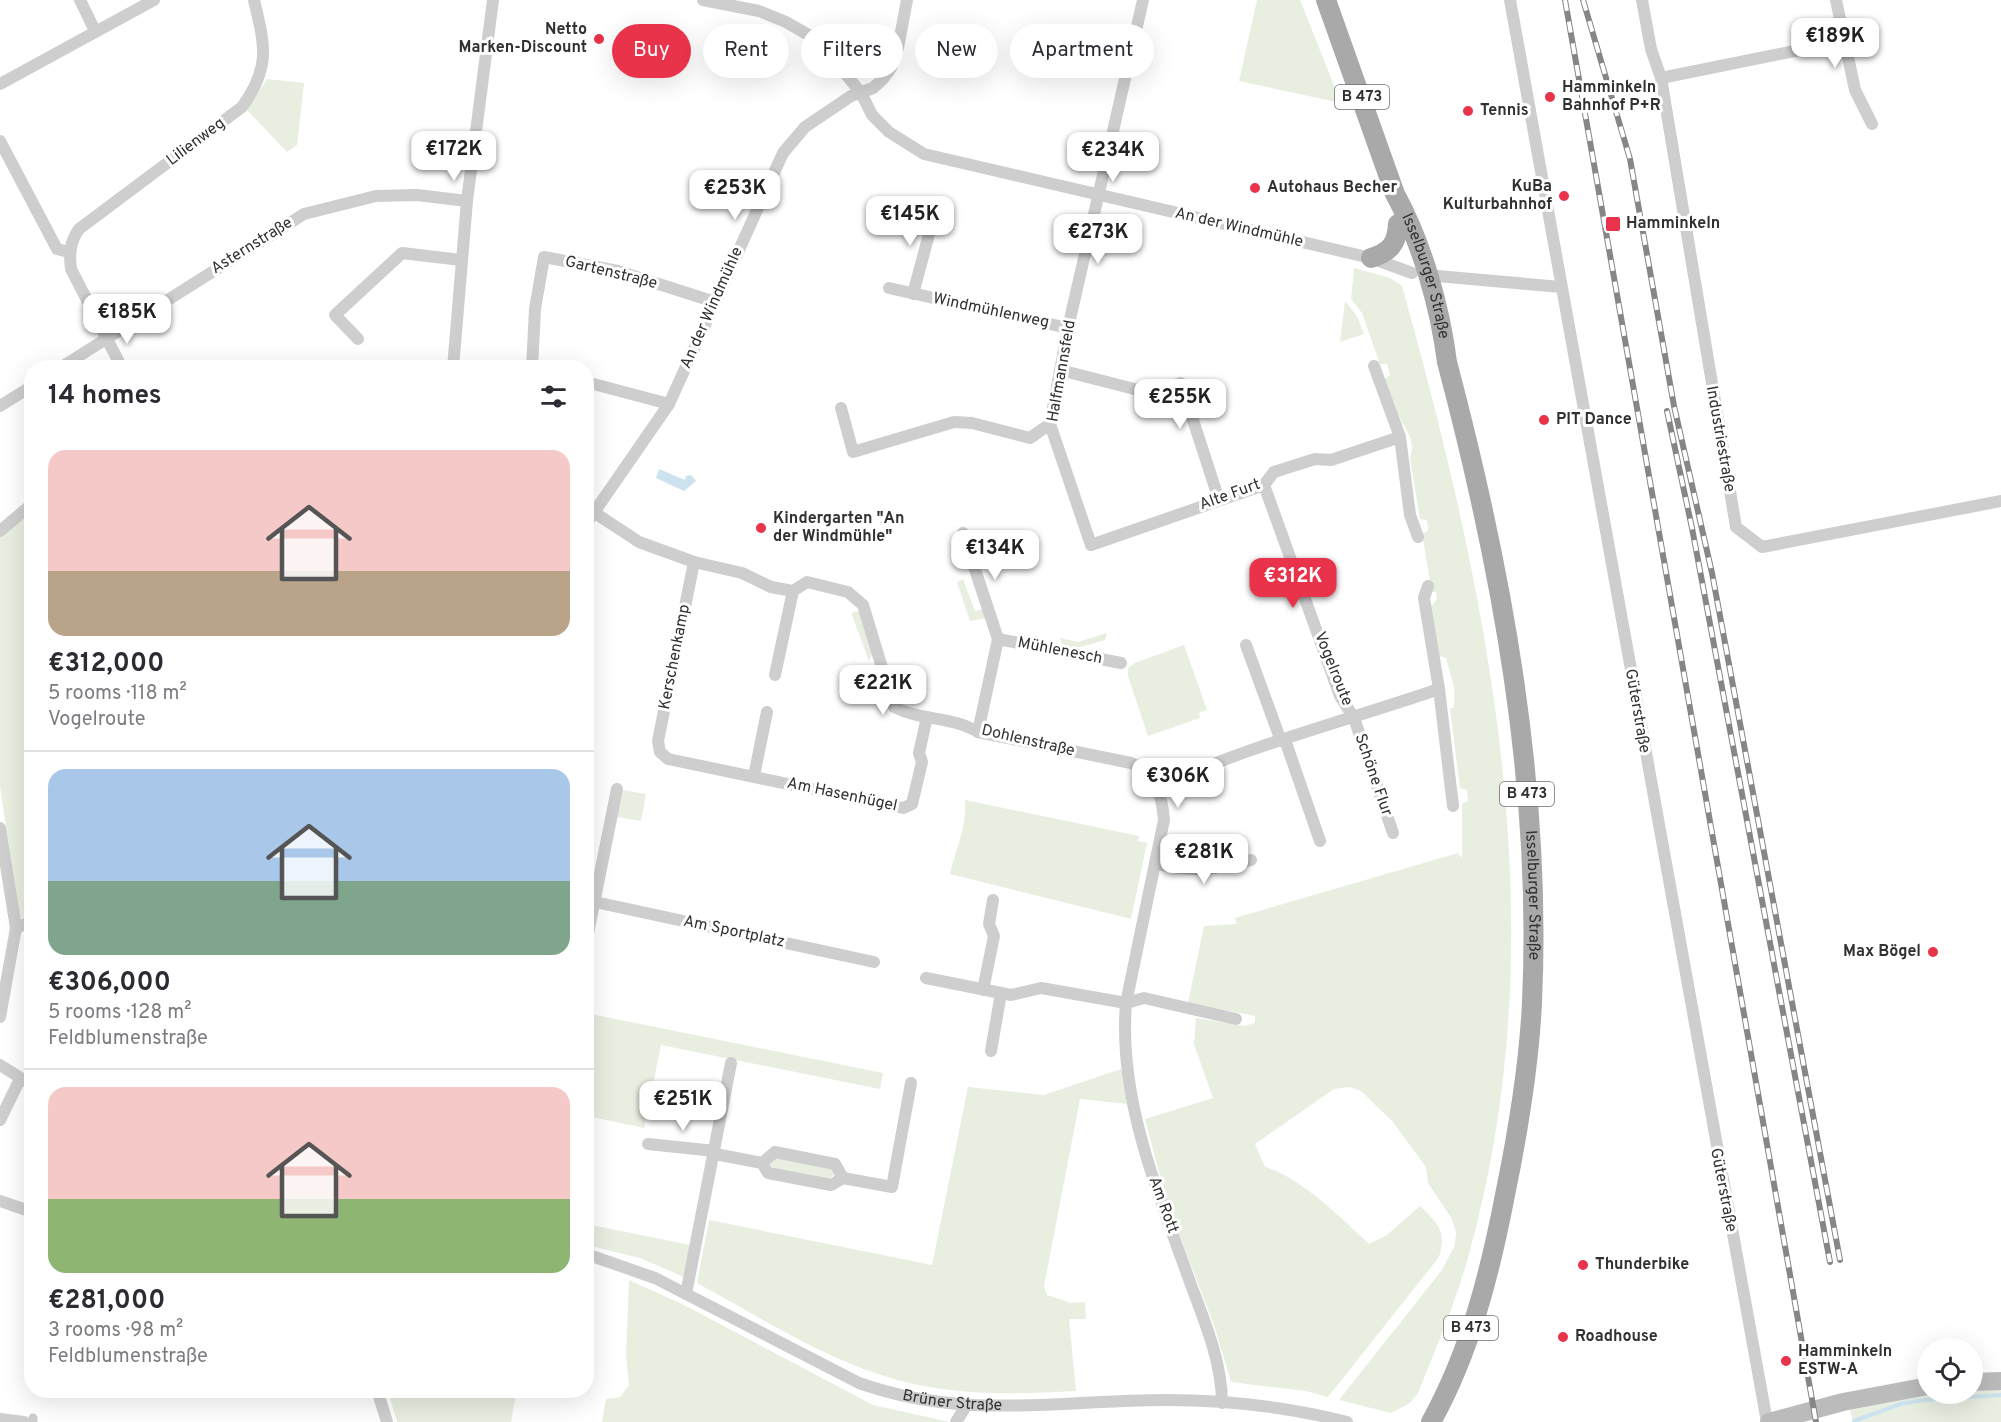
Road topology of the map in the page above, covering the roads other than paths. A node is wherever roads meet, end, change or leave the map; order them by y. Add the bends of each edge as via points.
1 (80, 0) edge
2 (154, 0) edge
3 (254, 0) edge
4 (493, 0) edge
5 (703, 0) edge
6 (907, 0) edge
7 (1143, 0) edge
8 (1326, 0) edge
9 (1510, 0) edge
10 (1642, 0) edge
11 (1836, 0) edge
12 (760, 6) edge
13 (95, 30) junction
14 (1844, 41) junction
15 (1661, 78) junction
16 (0, 84) edge
17 (861, 93) junction
18 (1872, 124) dead end
19 (0, 141) edge
20 (1395, 194) junction
21 (1098, 195) junction
22 (467, 201) junction
23 (936, 208) dead end
24 (1398, 224) junction
25 (69, 252) junction
26 (1371, 258) junction
27 (461, 260) junction
28 (1419, 274) junction
29 (1561, 287) junction
30 (890, 288) dead end
31 (913, 294) junction
32 (715, 302) junction
33 (1068, 328) junction
34 (106, 338) junction
35 (358, 339) dead end
36 (72, 360) edge
37 (118, 360) edge
38 (454, 360) edge
39 (532, 360) edge
40 (1374, 366) dead end
41 (1060, 370) junction
42 (594, 384) edge
43 (24, 391) edge
44 (669, 404) junction
45 (0, 406) edge
46 (841, 408) dead end
47 (1050, 424) junction
48 (1400, 437) junction
49 (1264, 485) junction
50 (1219, 500) junction
51 (2001, 501) edge
52 (24, 511) edge
53 (595, 513) joint
54 (0, 531) edge
55 (963, 533) dead end
56 (1418, 537) dead end
57 (1091, 544) joint
58 (694, 562) junction
59 (1428, 586) dead end
60 (793, 591) junction
61 (998, 639) junction
62 (1246, 645) dead end
63 (1121, 663) dead end
64 (774, 675) dead end
65 (1439, 689) junction
66 (767, 712) dead end
67 (927, 717) junction
68 (1354, 718) junction
69 (978, 732) junction
70 (1283, 741) junction
71 (660, 752) joint
72 (754, 776) junction
73 (1157, 788) junction
74 (616, 789) dead end
75 (1453, 806) dead end
76 (0, 828) edge
77 (1393, 833) dead end
78 (1320, 841) dead end
79 (1251, 860) dead end
80 (1156, 864) junction
81 (4, 873) edge
82 (993, 900) dead end
83 (595, 902) junction
84 (594, 907) edge
85 (24, 924) edge
86 (16, 928) junction
87 (874, 962) dead end
88 (926, 978) dead end
89 (983, 990) junction
90 (1001, 993) junction
91 (1126, 1003) junction
92 (0, 1017) edge
93 (1236, 1018) dead end
94 (991, 1051) dead end
95 (731, 1063) dead end
96 (0, 1065) edge
97 (20, 1079) junction
98 (24, 1081) edge
99 (911, 1083) dead end
100 (5, 1099) edge
101 (0, 1120) edge
102 (648, 1144) dead end
103 (715, 1152) junction
104 (762, 1163) junction
105 (843, 1178) junction
106 (0, 1201) edge
107 (24, 1209) edge
108 (594, 1257) edge
109 (686, 1294) junction
110 (2001, 1381) edge
111 (1983, 1382) edge
112 (1917, 1388) edge
113 (380, 1398) edge
114 (1222, 1403) junction
115 (966, 1406) junction
116 (0, 1419) edge
117 (30, 1421) edge
118 (387, 1422) edge
119 (956, 1422) edge
120 (1347, 1422) edge
121 (1431, 1422) edge
122 (1768, 1422) edge

1 - 13 street
2 - 13 street
3 - 25 street, Lilienweg via 264,63 258,86 242,107 79,229
4 - 22 street
5 - 12 street
6 - 17 street via 891,68 873,88
7 - 21 street, Halfmannsfeld
8 - 20 main road, Isselburger Straße / B 473
9 - 29 street, Güterstraße
10 - 15 street, Industriestraße
11 - 14 street
12 - 17 street via 819,41
13 - 16 street
14 - 15 street
14 - 18 street via 1855,90
15 - 51 street, Industriestraße via 1736,527 1762,547
17 - 21 street, An der Windmühle via 872,115 889,132 924,154
17 - 32 street, An der Windmühle via 805,127 783,153
19 - 25 street via 57,249
20 - 24 main road, Isselburger Straße / B 473
20 - 28 main road, Isselburger Straße / B 473 via 1410,220
21 - 26 street, An der Windmühle
21 - 33 street, Halfmannsfeld
22 - 27 street
22 - 34 street, Asternstraße via 417,195 376,196 304,214
23 - 31 street, Windmühlenweg
24 - 26 main road, B 473 via 1394,245 1386,254
24 - 28 main road, Isselburger Straße / B 473
25 - 34 street via 75,278
26 - 28 street, An der Windmühle
27 - 35 street via 402,253 335,315
27 - 38 street
28 - 29 street, An der Windmühle
28 - 121 main road, Isselburger Straße / B 473 via 1443,330 1500,595 1524,754 1533,886 1532,1003 1518,1129 1486,1282
29 - 122 street, Güterstraße
30 - 31 street, Windmühlenweg
31 - 33 street, Windmühlenweg
32 - 39 street, Gartenstraße via 618,271 544,257 535,309
32 - 44 street, An der Windmühle
33 - 41 street, Halfmannsfeld
34 - 36 street, Asternstraße
34 - 37 street
40 - 48 street
41 - 47 street, Halfmannsfeld
41 - 50 street via 1150,393 1180,383
42 - 44 street
43 - 45 street
44 - 53 street, An der Windmühle
46 - 47 street via 853,452 954,422 1030,438
47 - 57 street, Halfmannsfeld
48 - 49 street, Alte Furt via 1331,460 1315,459 1274,472
48 - 56 street via 1410,514
49 - 50 street, Alte Furt
49 - 68 street, Vogelroute via 1340,696
50 - 57 street, Alte Furt
52 - 54 street
53 - 58 street, Dohlenstraße via 639,542
55 - 61 street, Mühlenesch
58 - 60 street, Dohlenstraße
58 - 71 street, Kerschenkamp via 658,741
59 - 65 street via 1424,598
60 - 64 street
60 - 67 street, Dohlenstraße via 807,582 848,591 863,605 894,707
61 - 63 street, Mühlenesch
61 - 69 street, Mühlenesch
62 - 70 street
65 - 68 street, Schöne Flur
65 - 75 street
66 - 72 street
67 - 69 street, Dohlenstraße via 963,723
67 - 72 street, Am Hasenhügel via 916,795 912,804 903,808
68 - 70 street, Schöne Flur
68 - 77 street, Schöne Flur
69 - 73 street, Dohlenstraße via 1144,768
70 - 73 street, Schöne Flur
70 - 78 street
71 - 72 street, Am Hasenhügel via 668,759
73 - 80 street, Am Rott via 1164,820
74 - 83 street
76 - 81 street
79 - 80 street via 1217,870 1185,871
80 - 91 street, Am Rott
81 - 86 street
82 - 89 street via 989,924 993,936
83 - 84 street
83 - 87 street, Am Sportplatz
85 - 86 street
86 - 92 street
88 - 89 street
89 - 90 street
90 - 91 street via 1011,995 1041,987
90 - 94 street
91 - 93 street via 1144,998
91 - 114 street, Am Rott via 1127,1063 1142,1148 1204,1321 1221,1379
95 - 103 street
96 - 97 street
97 - 98 street
97 - 100 street
99 - 105 street via 892,1187
100 - 101 street
102 - 103 street
103 - 104 street
103 - 109 street
104 - 105 street via 768,1173 831,1185
104 - 105 street via 775,1152 835,1164
106 - 107 street
108 - 109 street, Brüner Straße via 655,1278
109 - 115 street, Brüner Straße via 859,1383 890,1394
110 - 111 main road
112 - 122 main road
113 - 118 street
114 - 115 street, Brüner Straße via 1166,1400
114 - 120 street, Brüner Straße via 1303,1412
115 - 119 street
116 - 117 street

